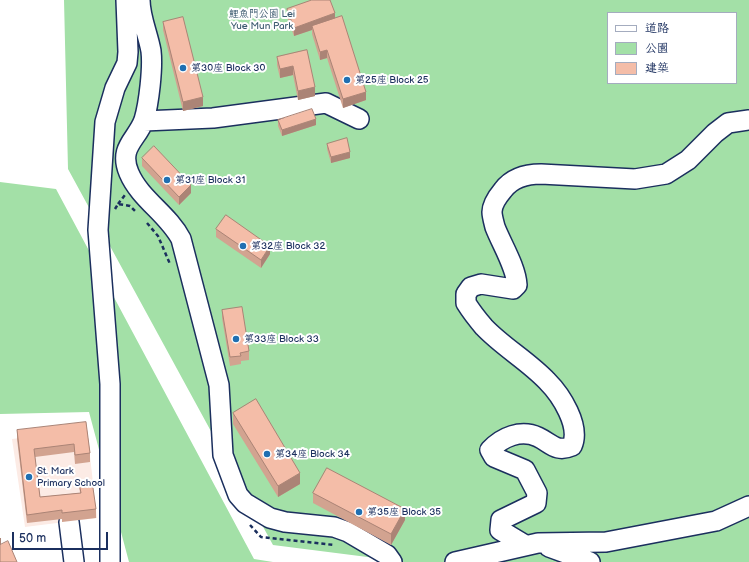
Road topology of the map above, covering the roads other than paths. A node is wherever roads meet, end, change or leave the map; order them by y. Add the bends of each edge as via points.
1 (126, 0) edge
2 (140, 0) edge
3 (359, 119) dead end
4 (749, 120) edge
5 (144, 121) junction
6 (749, 506) edge
7 (69, 522) edge
8 (532, 544) junction
9 (74, 562) edge
10 (110, 562) edge
11 (392, 562) edge
12 (454, 562) edge
13 (590, 562) edge

1 - 10 lane via 127,63 105,122 98,230 110,384
2 - 5 lane via 151,61
3 - 5 lane via 326,103 213,118
4 - 8 lane via 728,123 715,132 688,160 666,174 635,179 527,174 508,183 497,197 492,212 494,224 517,285 513,289 481,284 471,287 466,294 466,303 485,327 548,381 560,397 572,421 575,439 572,446 558,449 537,436 509,436 498,441 490,450 494,457 525,470 537,493 536,503 501,520 500,530
5 - 11 lane via 128,146 125,160 128,172 139,189 176,228 182,239 219,385 223,455 238,495 270,518 334,527 348,532 387,555
6 - 8 lane via 716,521 606,542
7 - 9 lane
8 - 12 lane
8 - 13 lane

